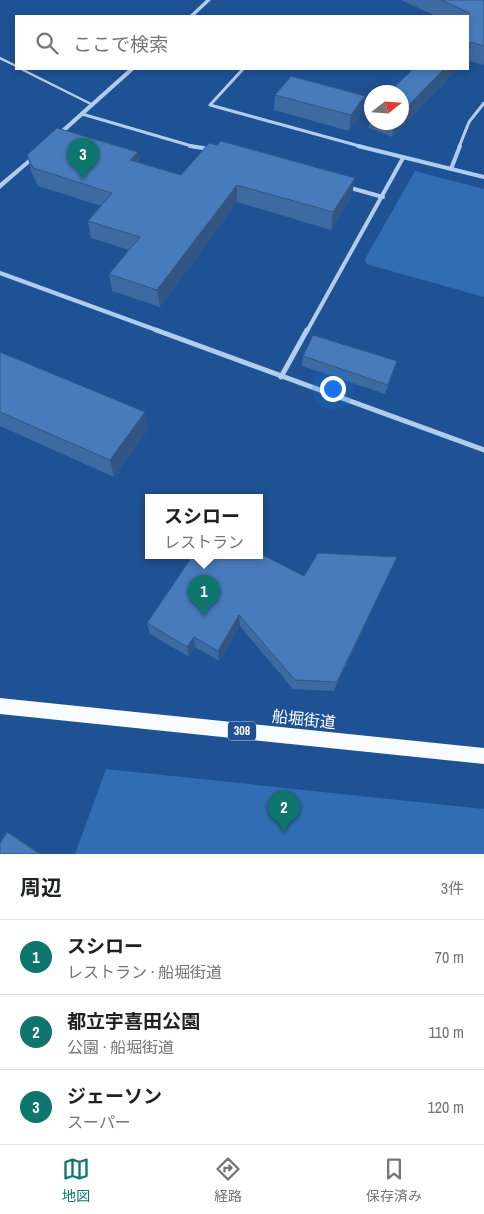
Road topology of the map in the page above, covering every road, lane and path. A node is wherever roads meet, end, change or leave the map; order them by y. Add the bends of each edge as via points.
1 (209, 0) edge
2 (192, 15) edge
3 (0, 58) edge
4 (15, 66) edge
5 (23, 70) edge
6 (131, 70) edge
7 (242, 70) edge
8 (484, 103) edge
9 (93, 105) junction
10 (82, 114) junction
11 (50, 143) edge
12 (43, 149) edge
13 (217, 150) edge
14 (403, 158) junction
15 (451, 169) junction
16 (484, 177) edge
17 (0, 187) edge
18 (346, 187) edge
19 (383, 197) junction
20 (0, 273) edge
21 (281, 377) junction
22 (484, 450) edge
23 (0, 706) edge
24 (484, 756) edge

1 - 2 street
3 - 4 lane
5 - 9 lane
6 - 9 street
7 - 14 street via 210,105
8 - 15 street via 469,122
9 - 10 street
10 - 11 street
10 - 13 street via 198,148
12 - 17 street
14 - 15 street
14 - 19 street
15 - 16 street
18 - 19 street
19 - 21 street
20 - 21 street
21 - 22 street
23 - 24 main road, 船堀街道 / 308

